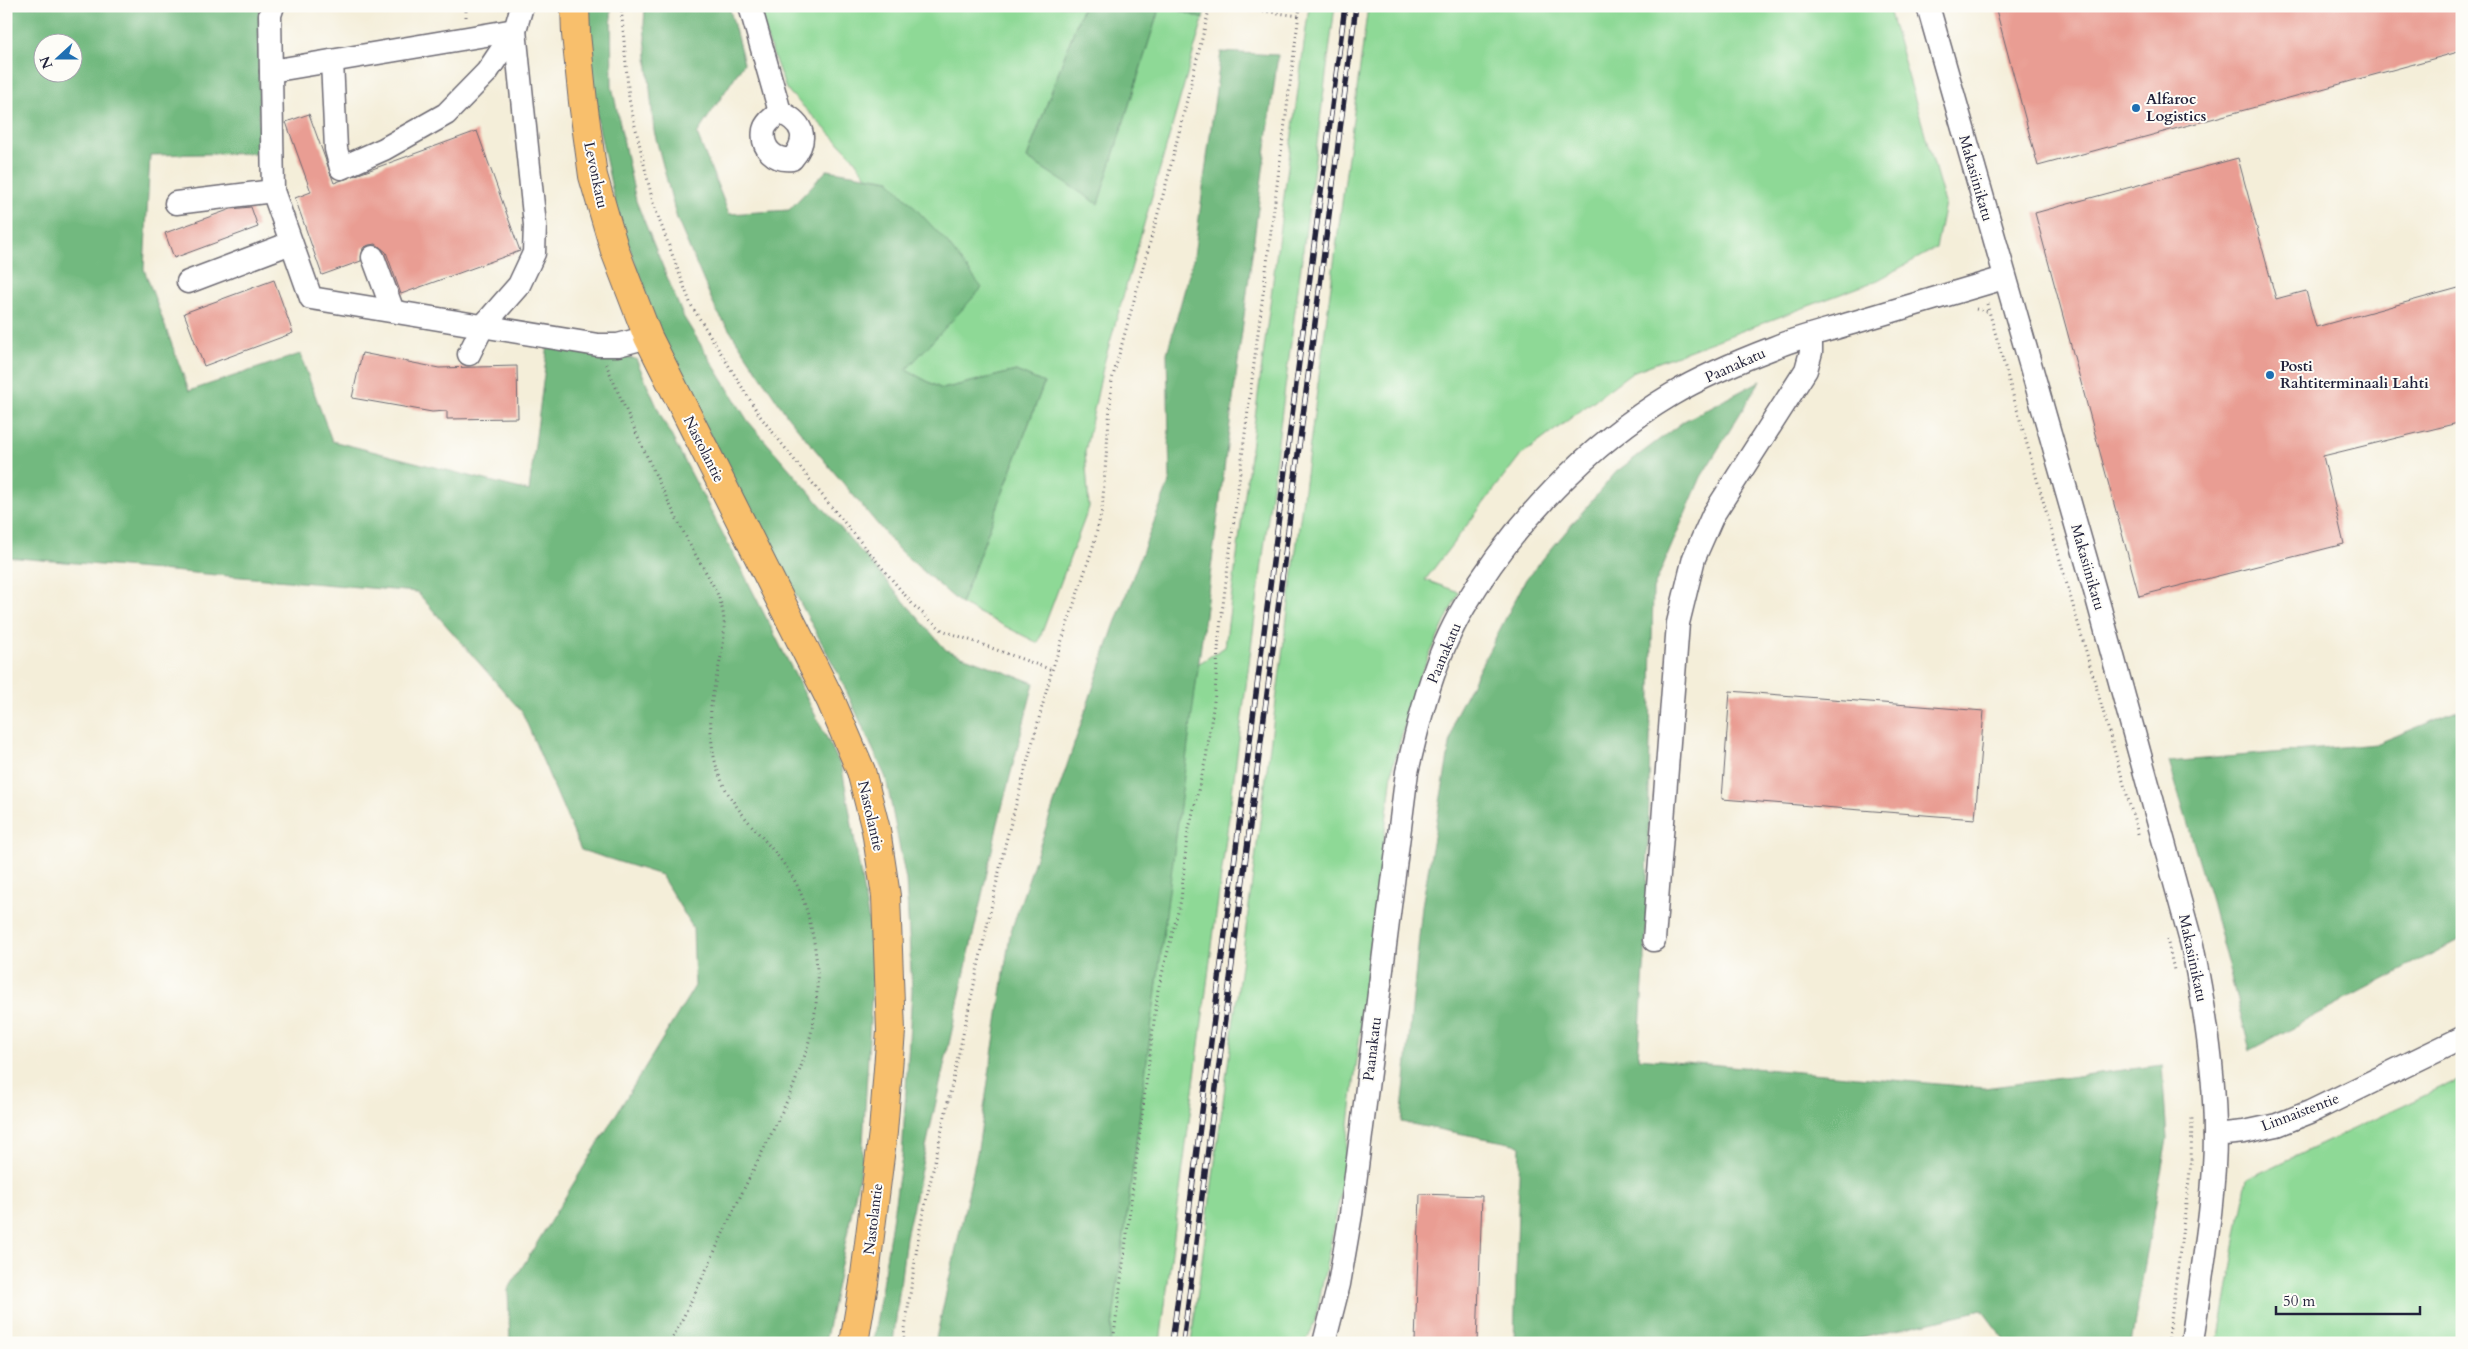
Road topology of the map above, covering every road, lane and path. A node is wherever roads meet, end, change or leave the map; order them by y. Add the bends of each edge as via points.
1 (273, 6) edge
2 (522, 6) edge
3 (575, 6) edge
4 (621, 6) edge
5 (750, 6) edge
6 (1210, 6) edge
7 (1228, 6) edge
8 (1300, 6) edge
9 (1928, 6) edge
10 (1299, 16) junction
11 (515, 30) junction
12 (332, 61) junction
13 (271, 71) junction
14 (780, 112) dead end
15 (273, 191) junction
16 (176, 203) dead end
17 (292, 243) junction
18 (373, 257) dead end
19 (2004, 278) junction
20 (188, 282) dead end
21 (1981, 285) junction
22 (1973, 309) dead end
23 (393, 311) junction
24 (1989, 312) junction
25 (482, 326) junction
26 (1811, 336) junction
27 (648, 337) junction
28 (598, 345) junction
29 (469, 354) dead end
30 (1052, 670) junction
31 (2141, 845) dead end
32 (2165, 931) dead end
33 (1654, 940) dead end
34 (2175, 977) dead end
35 (2462, 1038) edge
36 (2192, 1110) dead end
37 (2215, 1135) junction
38 (670, 1343) edge
39 (854, 1343) edge
40 (902, 1343) edge
41 (1113, 1343) edge
42 (1324, 1343) edge
43 (2168, 1343) edge
44 (2192, 1343) edge

1 - 13 street via 270,15
2 - 11 street
3 - 27 main road, Levonkatu via 593,176 615,251
4 - 30 path via 629,99 653,203 691,304 760,416 914,606 942,630
5 - 14 street
6 - 30 path via 1168,177 1112,380 1102,510
7 - 10 path
8 - 10 path
9 - 19 street, Makasiinikatu
10 - 41 path via 1219,636 1215,694 1206,758 1187,837 1180,900 1158,990
11 - 12 street
11 - 12 street via 487,72 446,114 384,149 341,168 336,149
11 - 25 street via 535,225 534,253 519,285
12 - 13 street
13 - 15 street
15 - 16 street
15 - 17 street
17 - 20 street
17 - 23 street via 311,298
18 - 23 street
19 - 21 street, Paanakatu
19 - 37 street, Makasiinikatu via 2192,946 2210,1048
21 - 24 path
21 - 26 street, Paanakatu
22 - 24 path
23 - 25 street
24 - 31 path
25 - 28 street
25 - 29 street
26 - 33 street via 1806,370 1713,515 1694,558 1678,623
26 - 42 street, Paanakatu via 1725,368 1671,395 1620,430 1581,463 1532,514 1494,560 1463,608 1421,713 1407,772 1351,1214 1339,1284
27 - 28 street via 618,345
27 - 39 main road, Nastolantie via 831,701 861,771 876,830 886,896 891,1031 883,1132
28 - 38 path via 686,538 720,600 724,630 711,706 716,764 723,785 753,829 792,875 809,919 818,961 816,1011 802,1069
30 - 40 path via 998,872 919,1233
32 - 34 path
35 - 37 street, Linnaistentie via 2293,1118 2244,1132
36 - 43 path via 2192,1164
37 - 44 street

